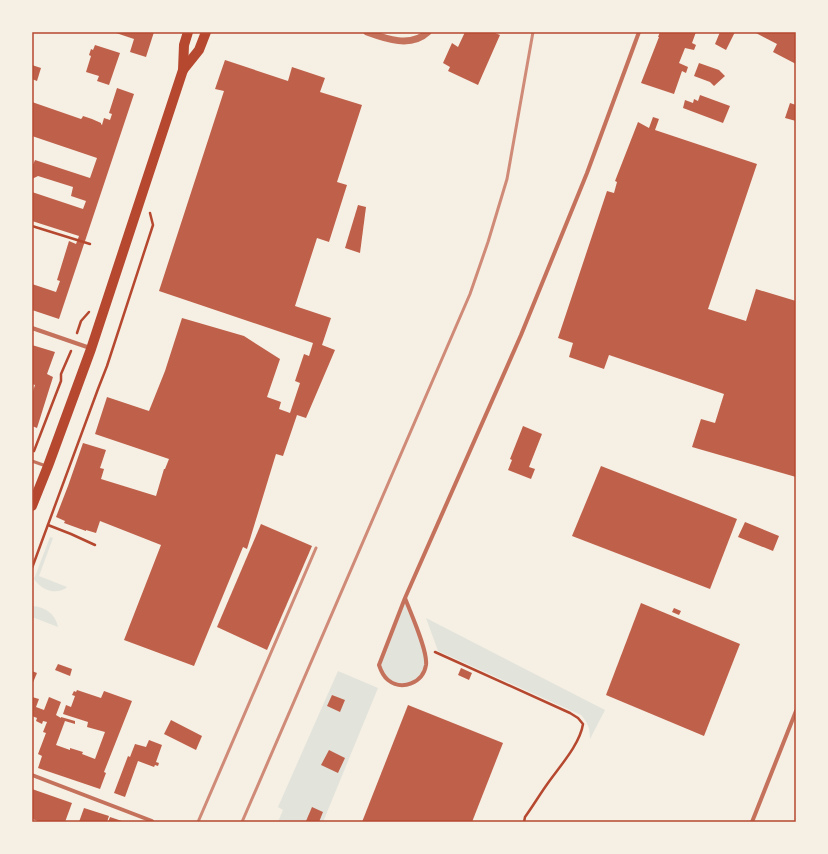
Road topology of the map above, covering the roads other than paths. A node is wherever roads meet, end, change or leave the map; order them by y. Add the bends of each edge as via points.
1 (188, 32) edge
2 (206, 32) edge
3 (367, 32) edge
4 (428, 32) edge
5 (639, 32) edge
6 (183, 70) junction
7 (32, 328) edge
8 (91, 349) junction
9 (32, 461) edge
10 (48, 466) junction
11 (32, 506) edge
12 (405, 598) junction
13 (796, 711) edge
14 (32, 775) edge
15 (152, 822) edge
16 (752, 822) edge

1 - 6 main road via 184,45
2 - 6 main road via 199,50
3 - 4 street via 394,40 422,38
5 - 12 street via 521,335
6 - 8 main road
7 - 8 street
8 - 10 main road
9 - 10 lane
10 - 11 main road
12 - 12 street via 379,664 387,680 402,686 416,681 426,666 424,647
13 - 16 street
14 - 15 street

